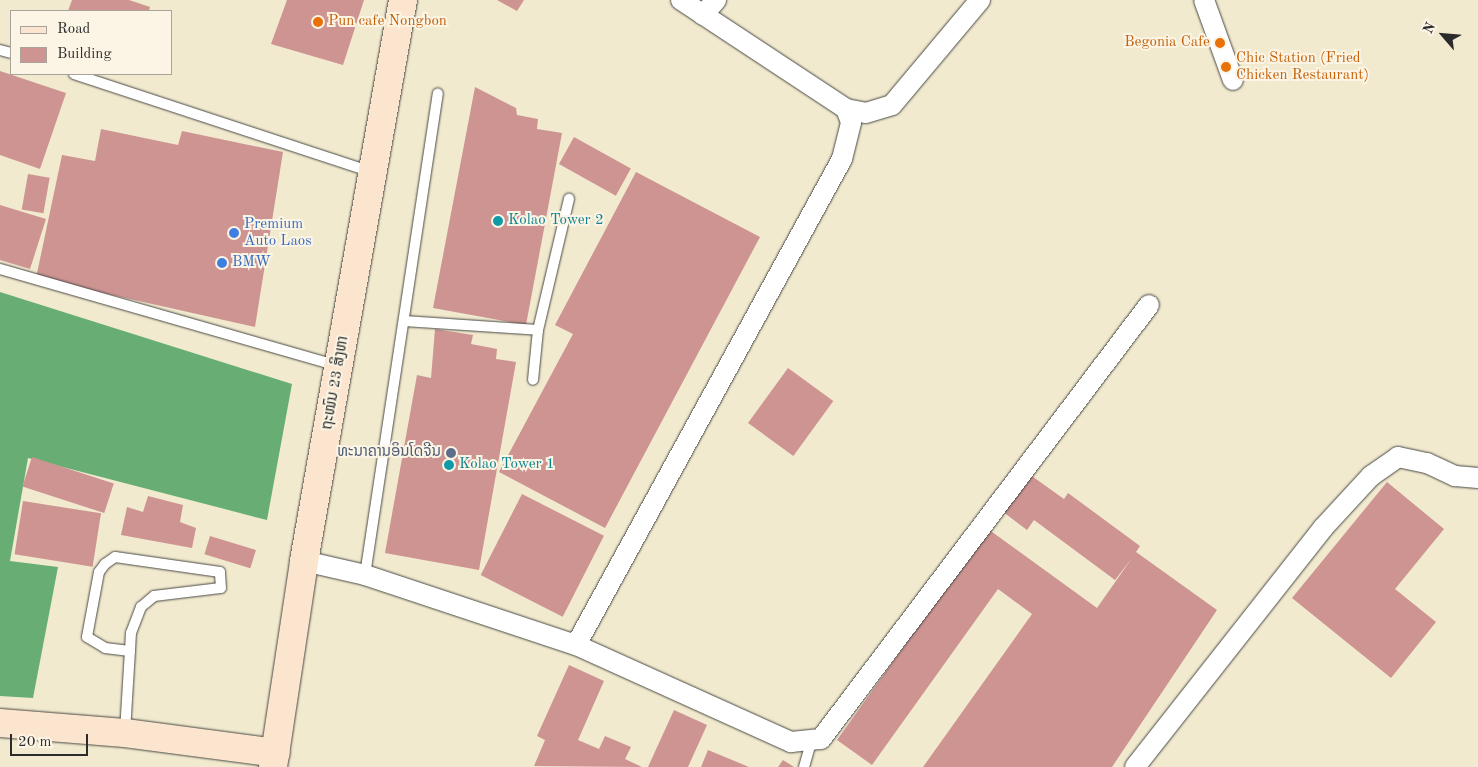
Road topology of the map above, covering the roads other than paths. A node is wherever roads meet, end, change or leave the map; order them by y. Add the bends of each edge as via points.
1 (403, 0) edge
2 (681, 0) edge
3 (716, 0) edge
4 (980, 0) edge
5 (1204, 0) edge
6 (702, 16) junction
7 (77, 75) edge
8 (1233, 80) dead end
9 (438, 94) dead end
10 (846, 109) junction
11 (373, 172) junction
12 (569, 199) dead end
13 (0, 269) edge
14 (1148, 305) dead end
15 (404, 322) junction
16 (538, 330) junction
17 (340, 366) junction
18 (533, 380) dead end
19 (1478, 478) edge
20 (304, 561) junction
21 (365, 575) junction
22 (576, 645) junction
23 (130, 651) junction
24 (0, 723) edge
25 (125, 733) junction
26 (810, 742) junction
27 (274, 760) edge
28 (804, 767) edge
29 (1135, 767) edge

1 - 11 main road, ຖະໜົນ 23 ສິງຫາ
2 - 6 street
3 - 6 street
4 - 10 street via 892,105 866,113
5 - 8 street
6 - 10 street
7 - 11 lane
9 - 15 lane
10 - 22 street via 851,122 842,159
11 - 17 main road, ຖະໜົນ 23 ສິງຫາ
12 - 16 lane
13 - 17 lane
14 - 26 street via 829,731
15 - 16 lane
15 - 21 lane
16 - 18 lane
17 - 20 main road, ຖະໜົນ 23 ສິງຫາ
19 - 29 street via 1456,476 1427,463 1398,457 1371,476 1323,528
20 - 21 street
20 - 27 main road, ຖະໜົນ 23 ສິງຫາ
21 - 22 street
22 - 26 street via 791,742
23 - 23 lane via 141,607 154,596 221,588 220,572 115,557 105,564 99,572 88,637 105,648
23 - 25 lane
24 - 25 main road
25 - 27 main road
26 - 28 lane

